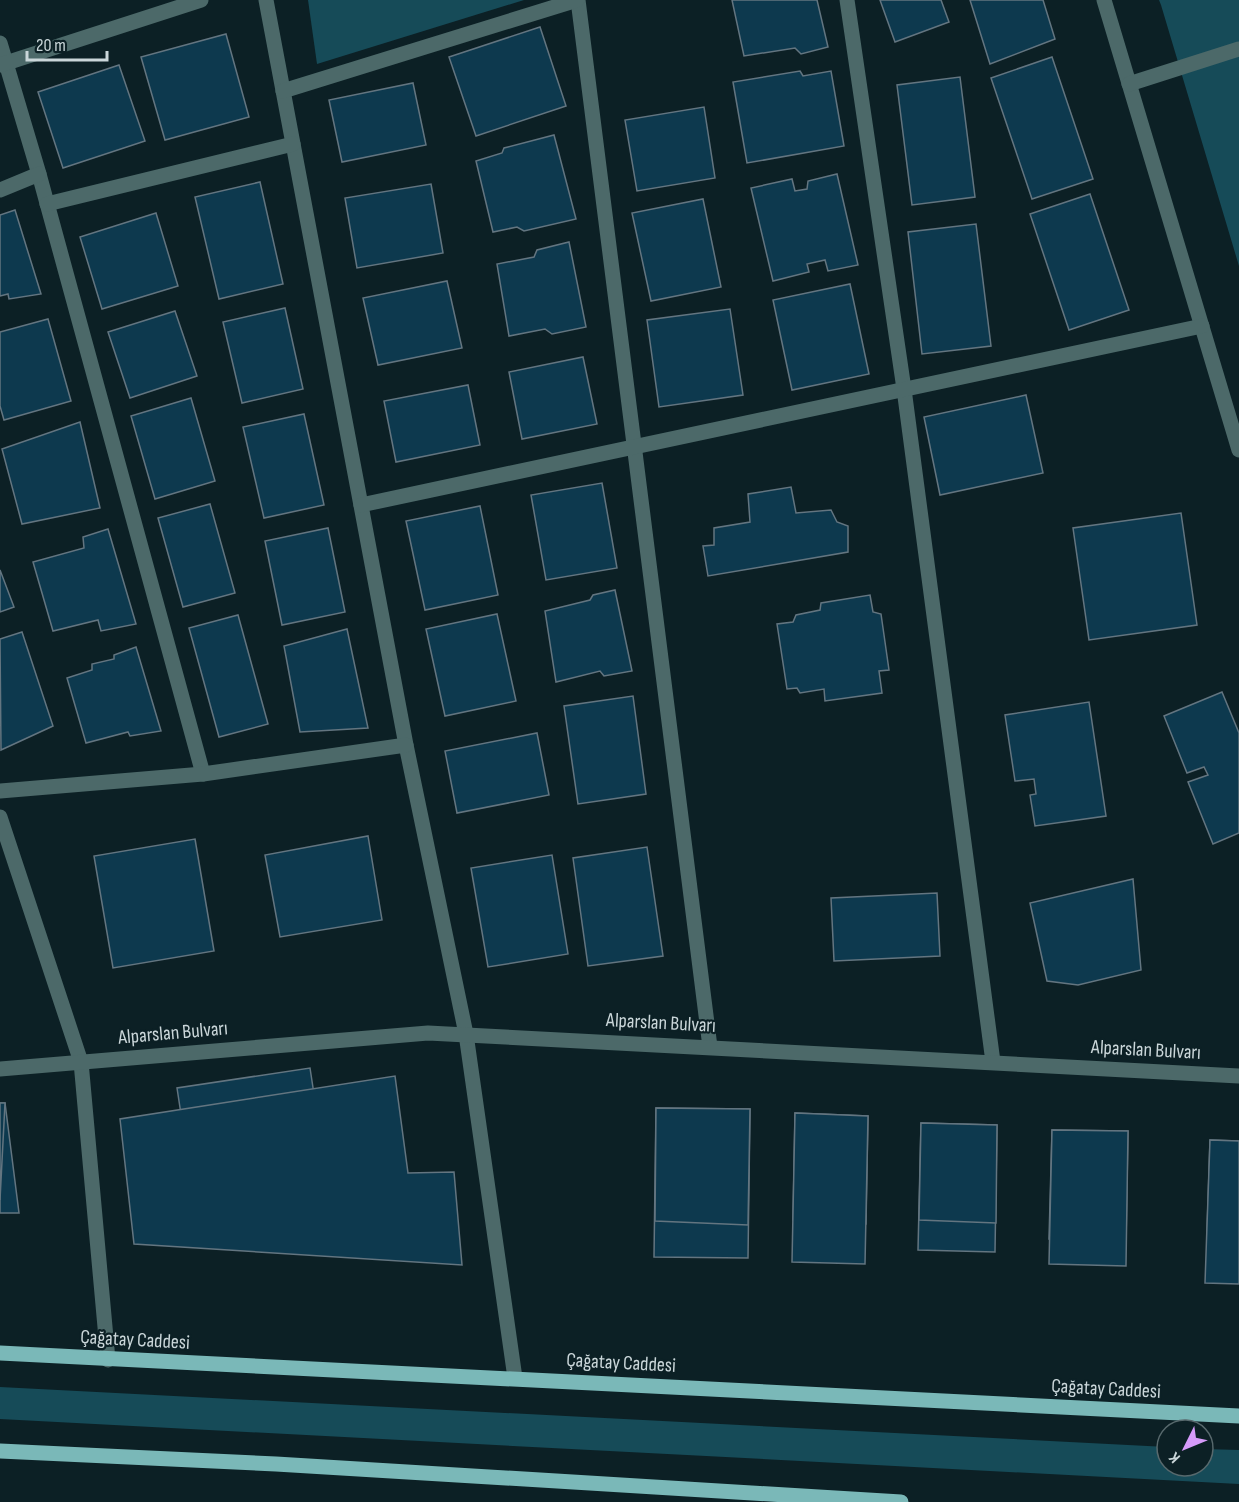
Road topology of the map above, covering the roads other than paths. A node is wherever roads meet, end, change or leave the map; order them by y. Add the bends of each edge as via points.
1 (201, 0) edge
2 (266, 0) edge
3 (577, 0) edge
4 (847, 0) edge
5 (1104, 0) edge
6 (0, 43) edge
7 (1239, 49) edge
8 (3, 64) edge
9 (1129, 84) junction
10 (283, 91) junction
11 (293, 144) junction
12 (39, 174) junction
13 (0, 190) edge
14 (47, 204) junction
15 (1202, 326) junction
16 (904, 389) junction
17 (633, 447) junction
18 (1239, 450) edge
19 (361, 505) junction
20 (406, 746) junction
21 (203, 774) junction
22 (0, 791) edge
23 (0, 817) edge
24 (466, 1034) junction
25 (710, 1047) junction
26 (81, 1062) junction
27 (993, 1062) junction
28 (0, 1069) edge
29 (1239, 1076) edge
30 (0, 1353) edge
31 (108, 1360) junction
32 (515, 1378) junction
33 (1239, 1416) edge
34 (0, 1451) edge
35 (790, 1499) edge
36 (900, 1502) edge

1 - 8 street
2 - 10 street
3 - 10 street
3 - 17 street
4 - 16 street
5 - 9 street
6 - 8 street
7 - 9 street
8 - 12 street
9 - 15 street
10 - 11 street
11 - 14 street
11 - 19 street
12 - 13 street
12 - 14 street
14 - 21 street
15 - 16 street
15 - 18 street
16 - 17 street
16 - 27 street
17 - 19 street
17 - 25 street
19 - 20 street
20 - 21 street
20 - 24 street
21 - 22 street
23 - 26 street
24 - 25 street, Alparslan Bulvarı
24 - 26 street, Alparslan Bulvarı via 397,1035
24 - 32 street
25 - 27 street, Alparslan Bulvarı
26 - 28 street, Alparslan Bulvarı
26 - 31 street
27 - 29 street, Alparslan Bulvarı
30 - 31 main road, Çağatay Caddesi
31 - 32 main road, Çağatay Caddesi
32 - 33 main road, Çağatay Caddesi
34 - 35 main road via 276,1464
35 - 36 main road

